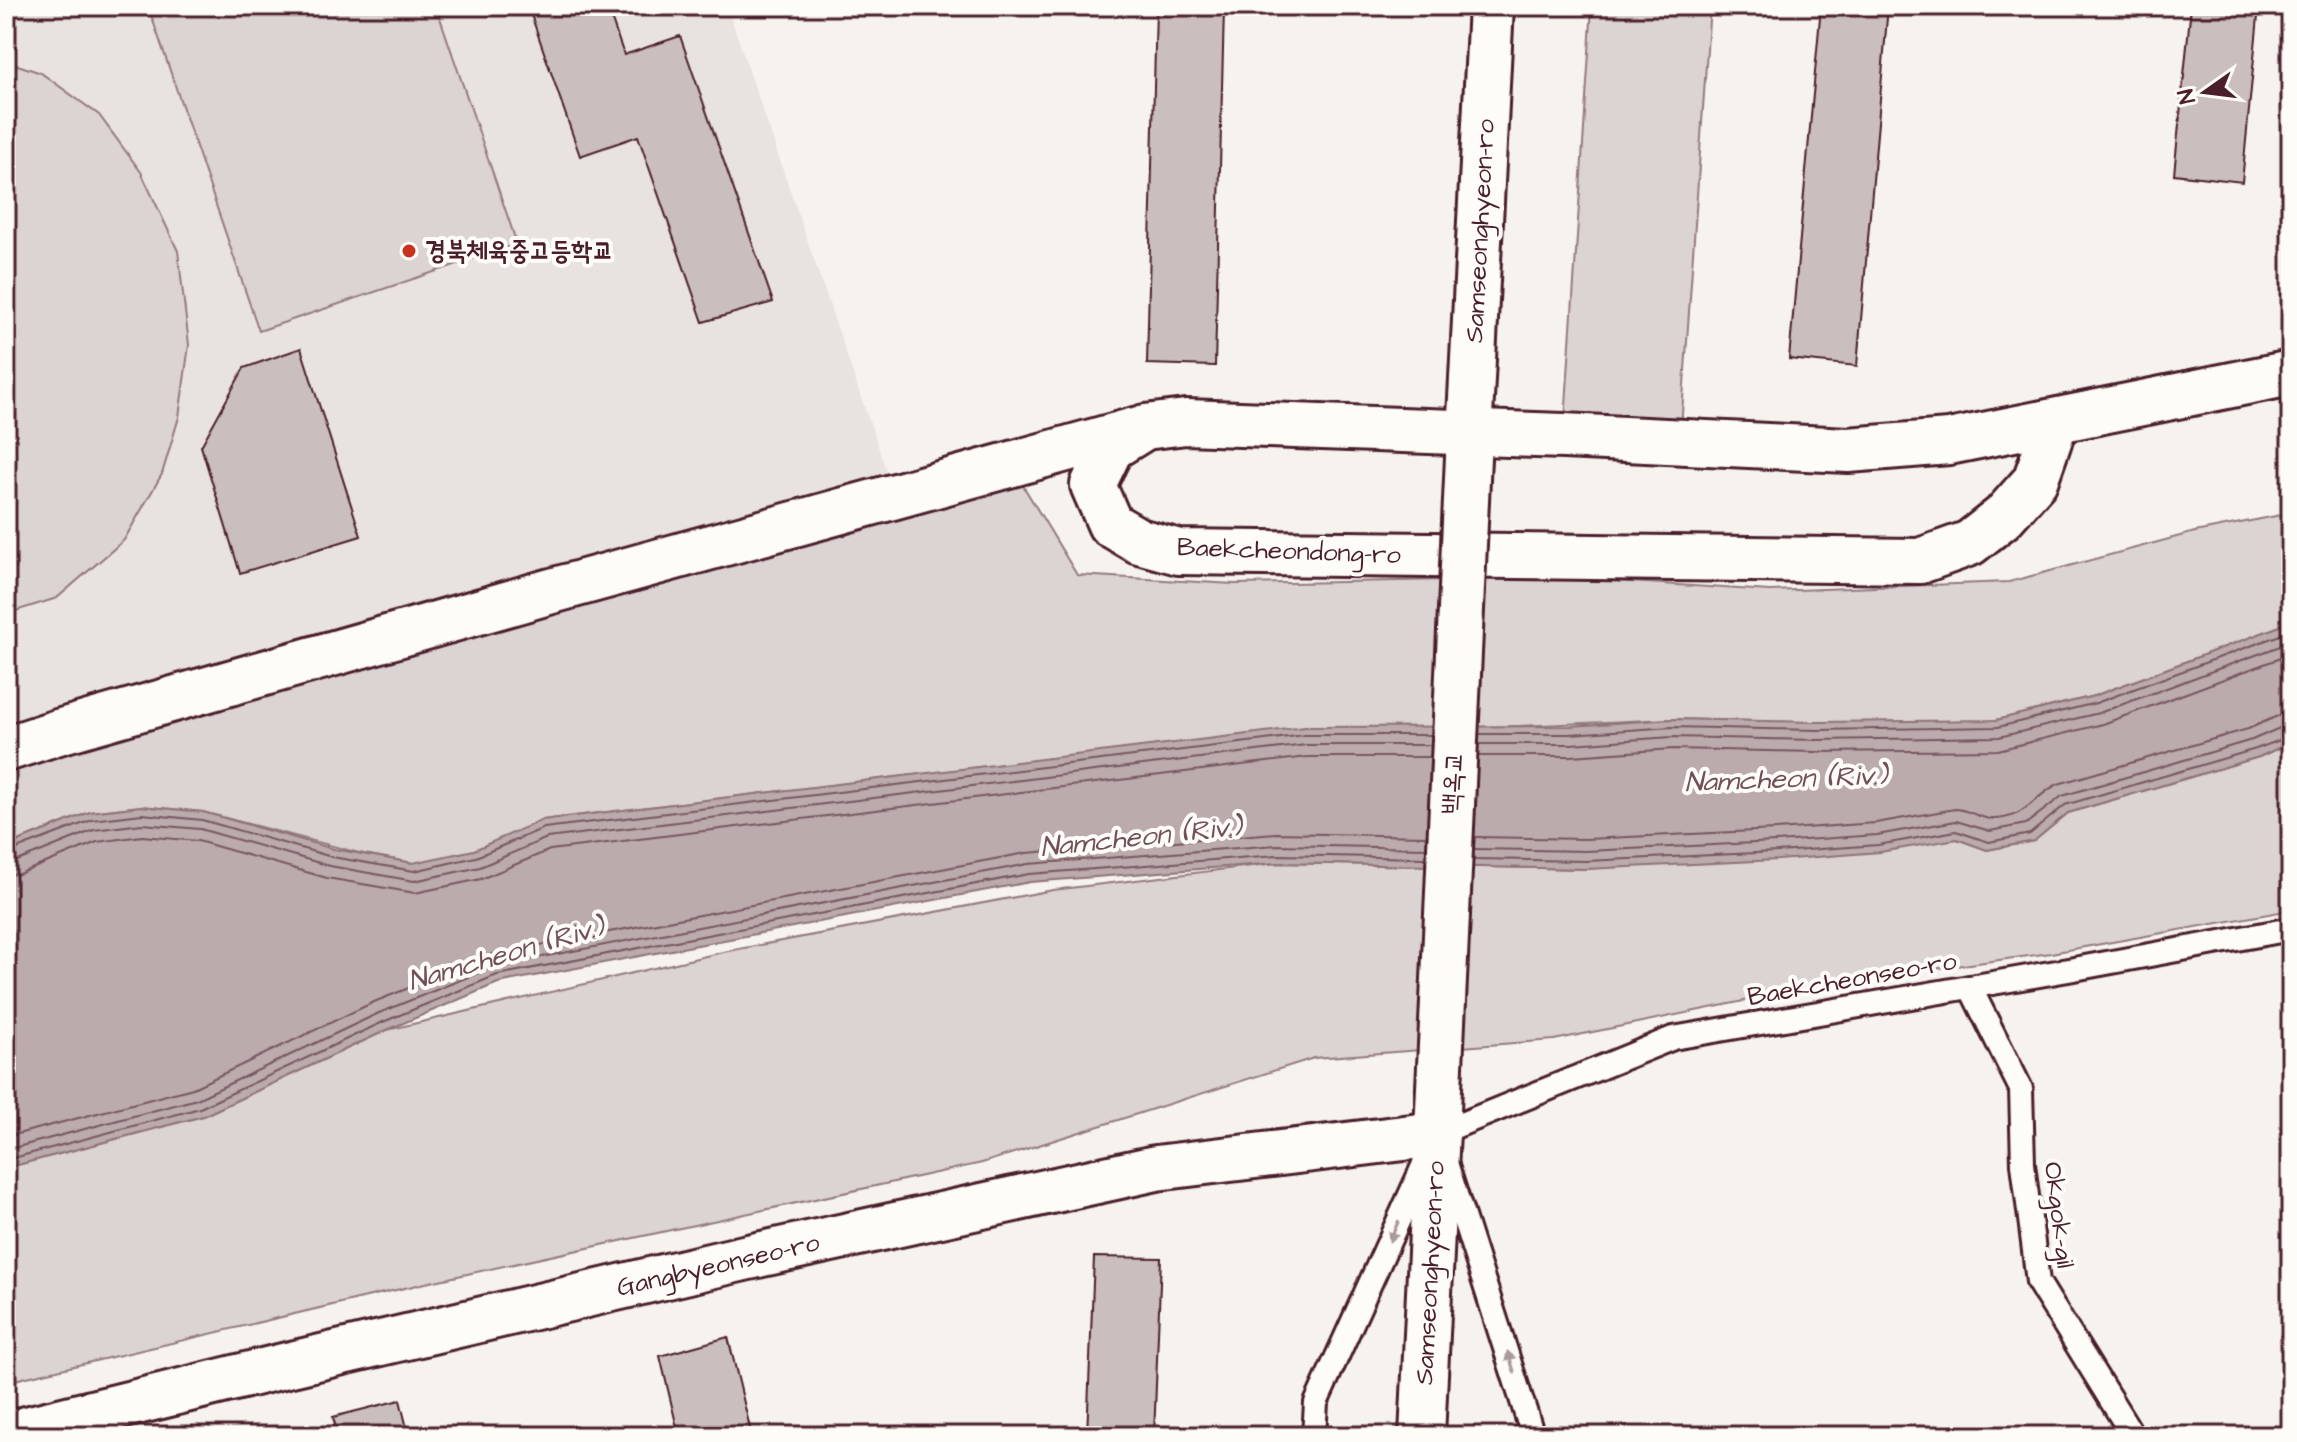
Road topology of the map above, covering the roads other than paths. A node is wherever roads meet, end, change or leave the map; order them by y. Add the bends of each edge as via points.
1 (1491, 6) edge
2 (2291, 373) edge
3 (2056, 421) junction
4 (1145, 427) junction
5 (1469, 445) junction
6 (6, 749) edge
7 (2291, 929) edge
8 (1970, 987) junction
9 (1438, 1122) junction
10 (6, 1434) edge
11 (1314, 1436) edge
12 (1422, 1436) edge
13 (1533, 1436) edge
14 (2133, 1436) edge

1 - 5 street, Samseonghyeon-ro
2 - 3 street, Baekcheondong-ro
3 - 4 street, Baekcheondong-ro via 2035,481 2003,517 1970,543 1920,561 1179,552 1139,541 1110,524 1093,485 1111,448
3 - 5 street, Baekcheondong-ro via 1949,442 1848,450
4 - 5 street, Baekcheondong-ro via 1186,422
4 - 6 street
5 - 9 street, 백옥교, bridge
7 - 8 lane, Baekcheonseo-ro
8 - 9 lane, Baekcheonseo-ro via 1673,1038
8 - 14 lane, Okgok-gil via 2021,1089 2023,1164 2038,1282
9 - 10 street, Gangbyeonseo-ro via 1156,1168 744,1258
9 -> 11 lane via 1316,1403
9 - 12 street, Samseonghyeon-ro
13 -> 9 lane

